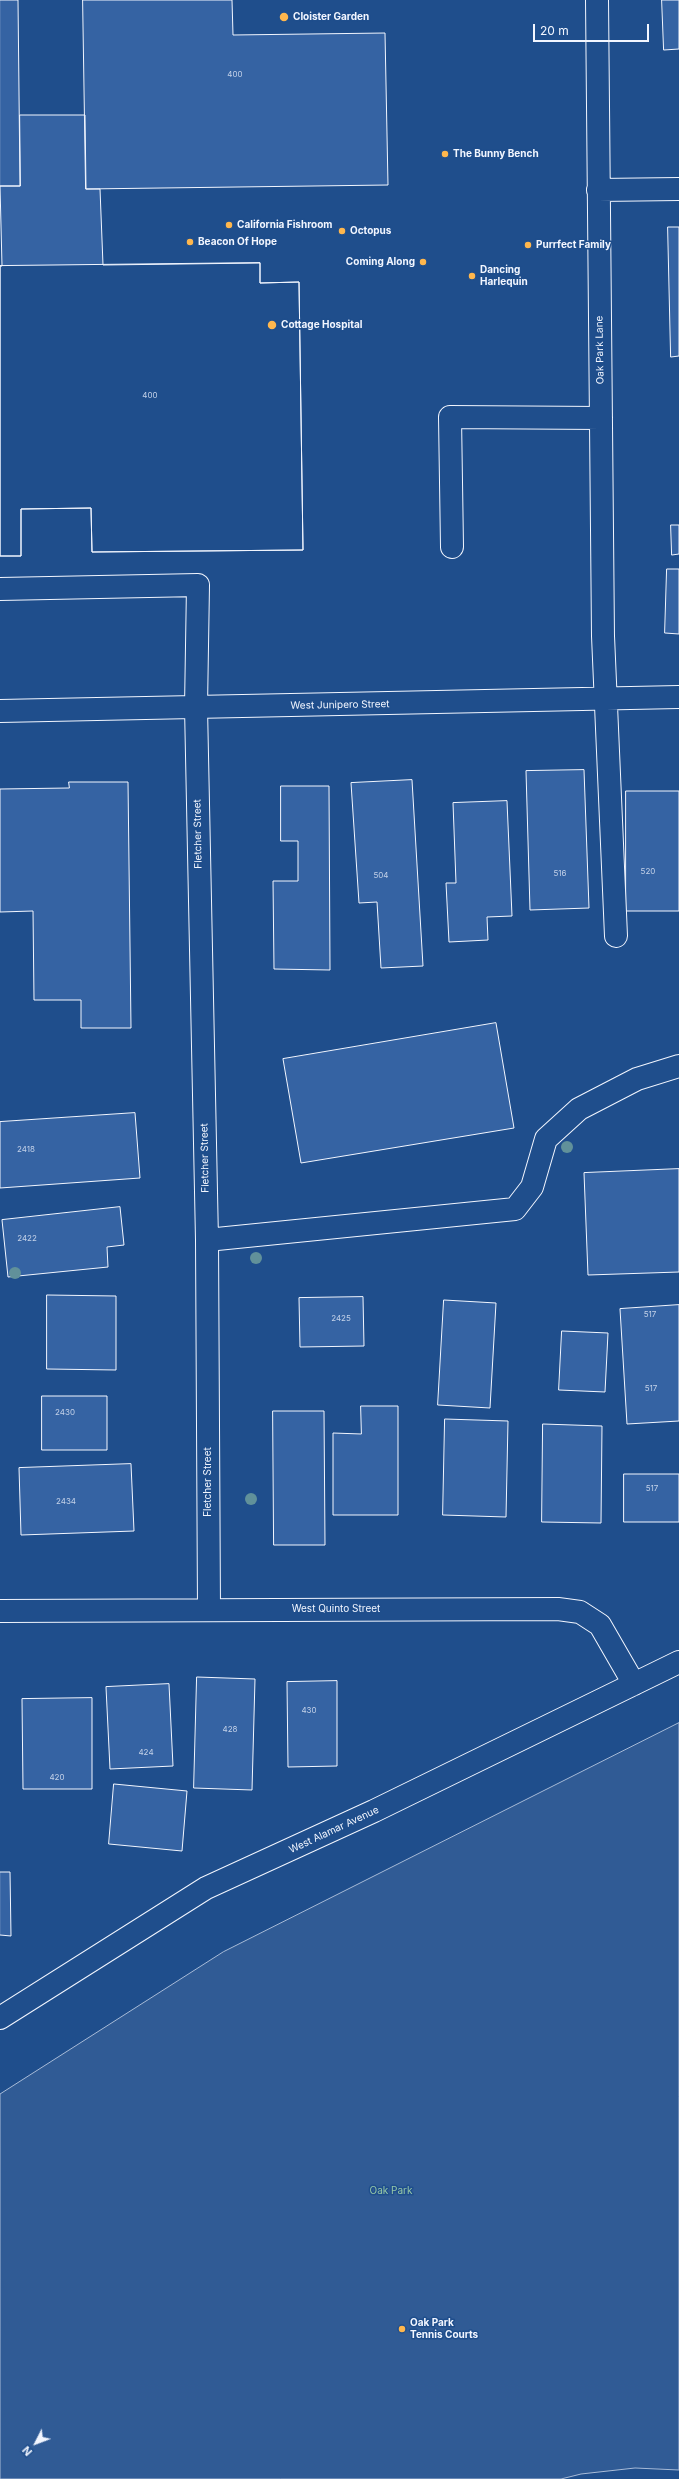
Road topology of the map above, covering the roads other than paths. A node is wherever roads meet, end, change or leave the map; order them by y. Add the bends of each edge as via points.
1 (597, 0) edge
2 (679, 189) edge
3 (598, 190) junction
4 (601, 418) junction
5 (452, 547) dead end
6 (0, 589) edge
7 (679, 697) edge
8 (606, 700) junction
9 (196, 707) junction
10 (0, 711) edge
11 (616, 936) dead end
12 (679, 1066) edge
13 (207, 1240) junction
14 (209, 1610) junction
15 (0, 1611) edge
16 (679, 1662) edge
17 (634, 1684) junction
18 (0, 2018) edge

1 - 3 street, Oak Park Lane
2 - 3 street
3 - 4 street, Oak Park Lane
4 - 5 street via 450,417
4 - 8 street, Oak Park Lane
6 - 9 street, Fletcher Street via 198,585
7 - 8 street, West Junipero Street
8 - 9 street, West Junipero Street
8 - 11 street, Oak Park Lane
9 - 10 street, West Junipero Street
9 - 13 street, Fletcher Street
12 - 13 street via 637,1079 579,1109 546,1139 532,1187 515,1209
13 - 14 street, Fletcher Street
14 - 15 street, West Quinto Street
14 - 17 street, West Quinto Street via 558,1609 580,1612 600,1625
16 - 17 street, West Alamar Avenue
17 - 18 street, West Alamar Avenue via 374,1811 206,1888

